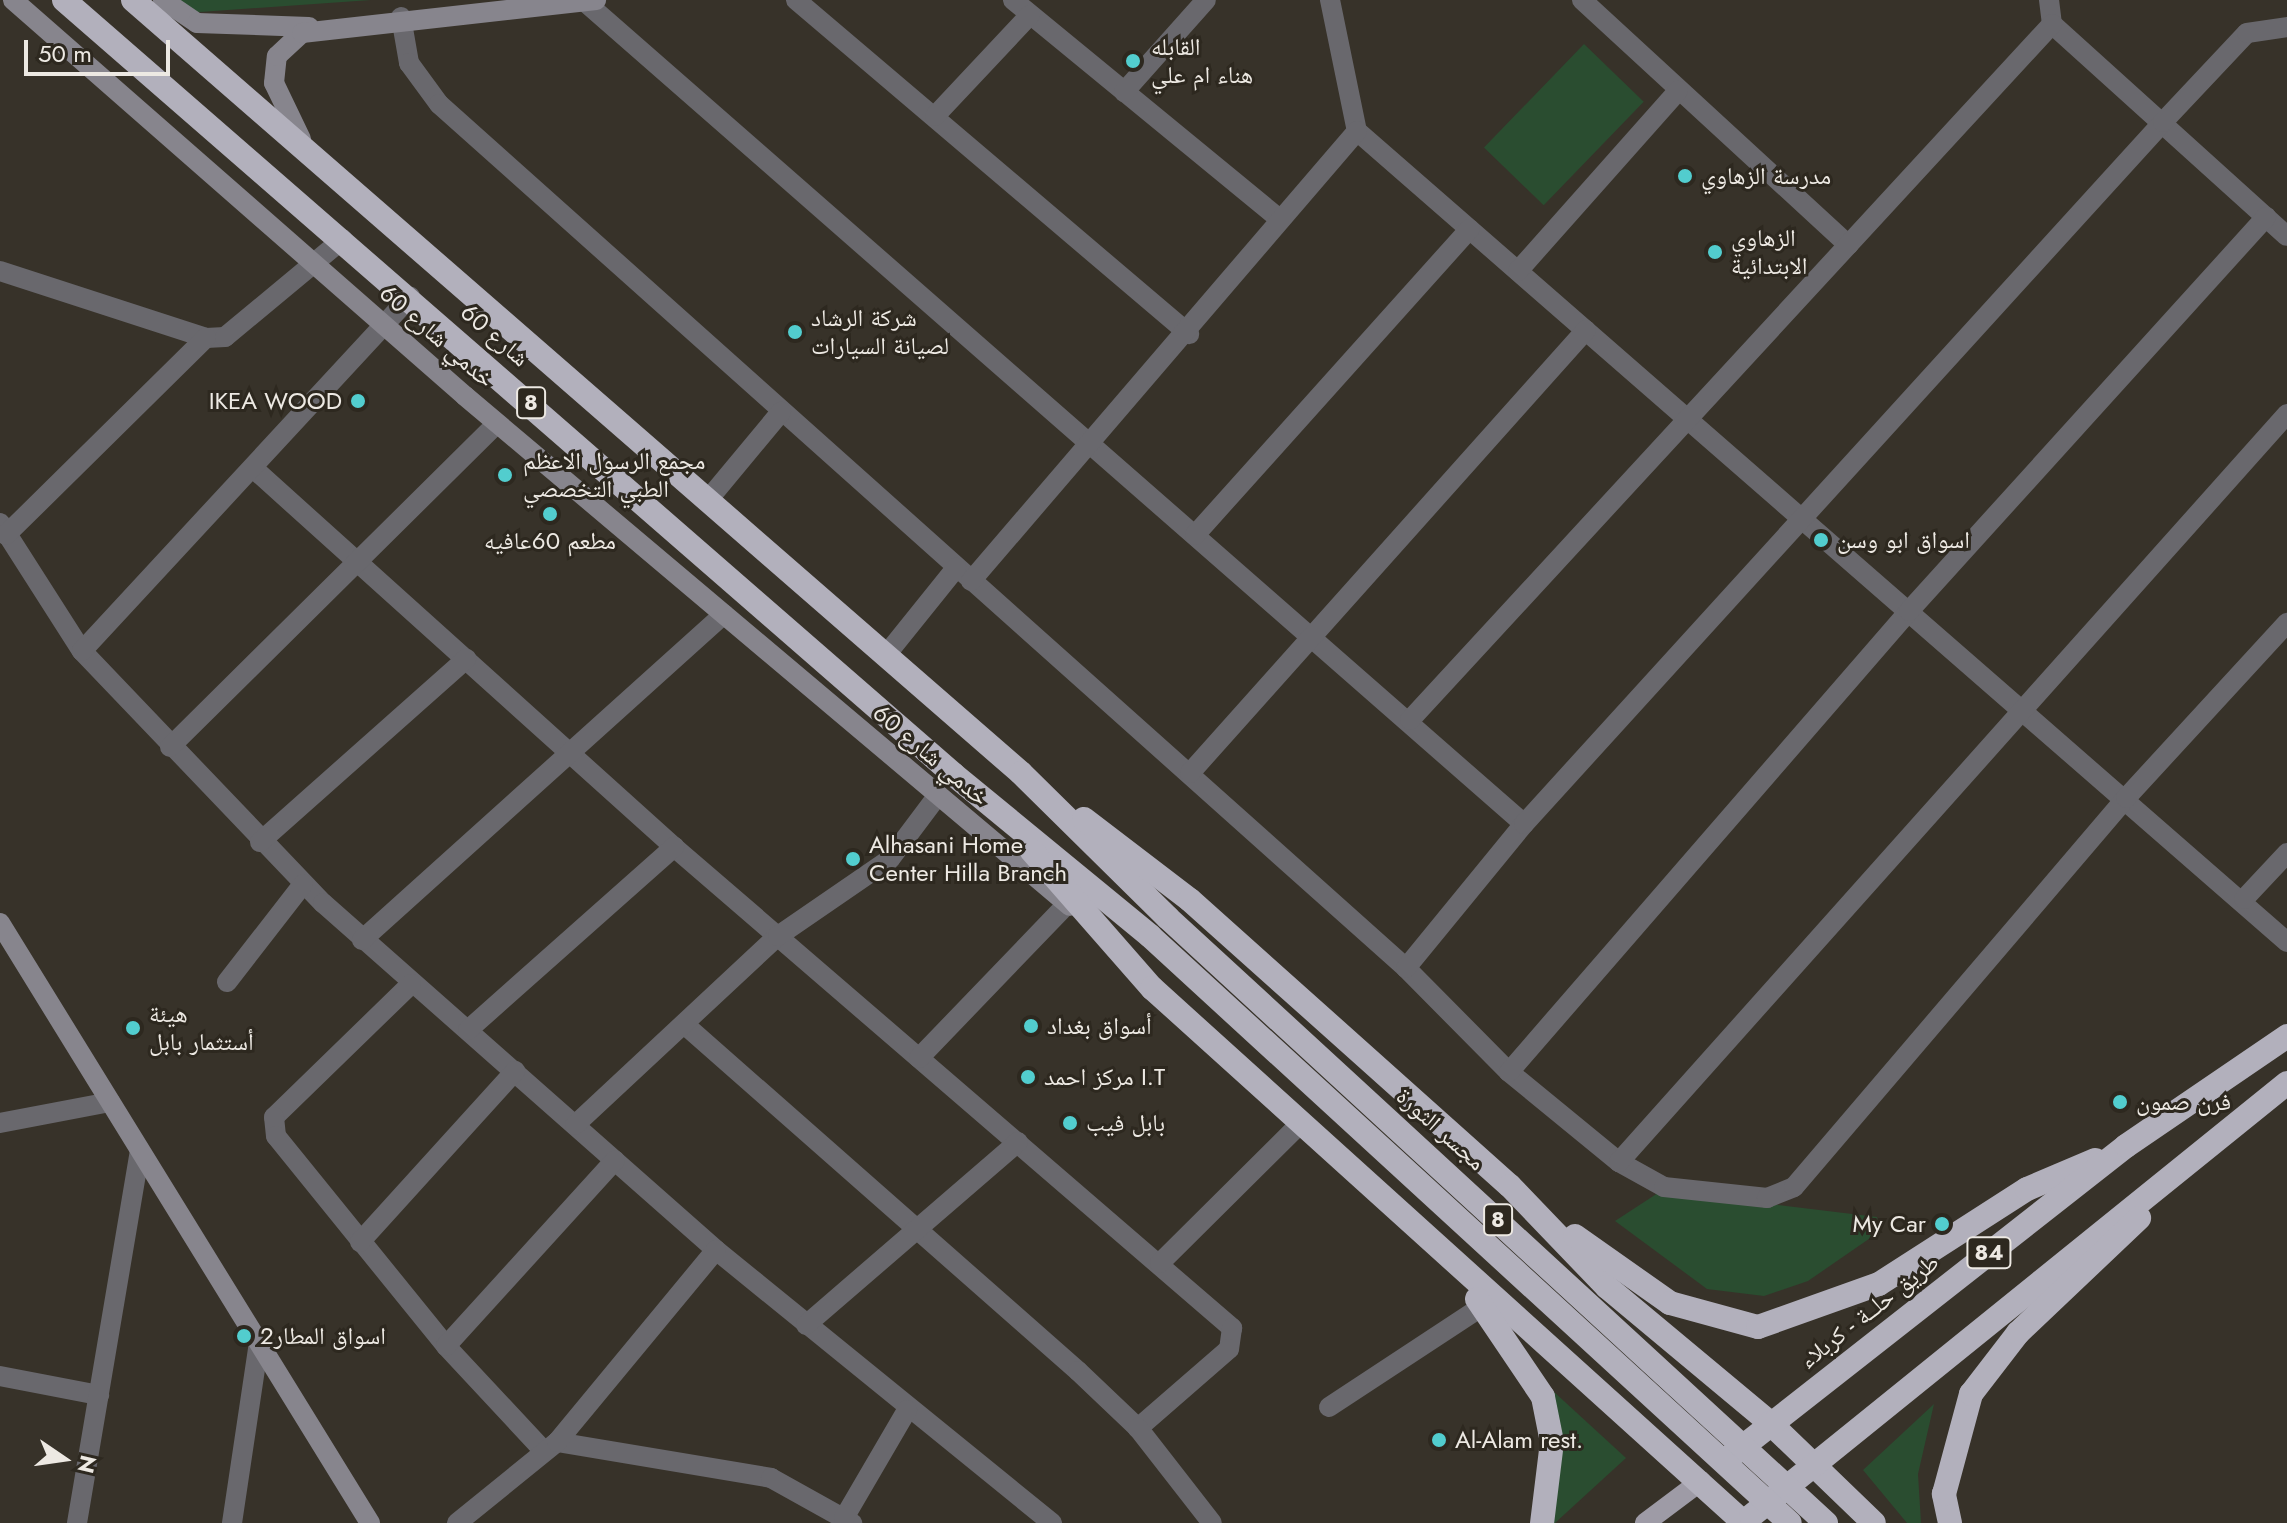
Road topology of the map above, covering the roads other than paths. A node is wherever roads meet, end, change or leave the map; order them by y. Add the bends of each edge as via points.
1 (13, 0) edge
2 (64, 0) edge
3 (133, 0) edge
4 (163, 0) edge
5 (596, 0) edge
6 (796, 0) edge
7 (1013, 0) edge
8 (1206, 0) edge
9 (1330, 0) edge
10 (1582, 0) edge
11 (2049, 0) edge
12 (584, 1) edge
13 (1030, 15) junction
14 (401, 17) junction
15 (2052, 24) junction
16 (331, 26) junction
17 (2285, 29) edge
18 (1678, 91) junction
19 (1124, 92) junction
20 (935, 116) junction
21 (2163, 122) junction
22 (1357, 131) junction
23 (312, 156) junction
24 (2266, 217) junction
25 (1280, 219) junction
26 (1470, 229) junction
27 (2287, 236) edge
28 (343, 239) junction
29 (1848, 245) junction
30 (313, 263) junction
31 (0, 271) edge
32 (1518, 271) junction
33 (410, 297) junction
34 (385, 326) junction
35 (1586, 330) junction
36 (1189, 334) junction
37 (206, 338) junction
38 (781, 412) junction
39 (2287, 414) edge
40 (1688, 419) junction
41 (497, 423) junction
42 (1092, 439) junction
43 (253, 468) junction
44 (707, 501) junction
45 (1801, 517) junction
46 (3, 529) edge
47 (1195, 535) junction
48 (357, 562) junction
49 (964, 574) junction
50 (1909, 611) junction
51 (724, 614) junction
52 (2287, 623) edge
53 (1309, 633) junction
54 (82, 651) junction
55 (886, 655) junction
56 (466, 659) junction
57 (2026, 713) junction
58 (1410, 720) junction
59 (170, 747) junction
60 (570, 750) junction
61 (1021, 773) junction
62 (1190, 773) junction
63 (938, 795) junction
64 (2126, 798) junction
65 (996, 808) junction
66 (1524, 824) junction
67 (260, 842) junction
68 (674, 847) junction
69 (2287, 853) edge
70 (303, 884) junction
71 (2244, 899) junction
72 (1067, 904) junction
73 (1089, 922) junction
74 (0, 923) edge
75 (778, 936) junction
76 (362, 940) junction
77 (2287, 942) edge
78 (1406, 968) junction
79 (227, 982) dead end
80 (411, 984) junction
81 (684, 1024) junction
82 (468, 1030) junction
83 (2287, 1036) edge
84 (919, 1058) junction
85 (515, 1071) junction
86 (1509, 1072) junction
87 (2287, 1083) edge
88 (110, 1102) junction
89 (0, 1123) edge
90 (1300, 1124) junction
91 (575, 1125) junction
92 (1018, 1142) junction
93 (2126, 1146) junction
94 (140, 1151) junction
95 (2193, 1158) junction
96 (615, 1160) junction
97 (1619, 1162) junction
98 (1510, 1186) junction
99 (915, 1232) junction
100 (360, 1242) junction
101 (716, 1250) junction
102 (1443, 1255) junction
103 (1160, 1263) junction
104 (1607, 1287) junction
105 (1483, 1306) junction
106 (806, 1325) junction
107 (259, 1343) junction
108 (446, 1346) junction
109 (1551, 1350) junction
110 (0, 1376) edge
111 (99, 1395) junction
112 (1329, 1407) dead end
113 (907, 1410) junction
114 (1770, 1423) junction
115 (1138, 1428) junction
116 (550, 1446) junction
117 (1814, 1466) junction
118 (1701, 1481) junction
119 (848, 1521) edge
120 (77, 1523) edge
121 (232, 1523) edge
122 (370, 1523) edge
123 (457, 1523) edge
124 (1052, 1523) edge
125 (1212, 1523) edge
126 (1542, 1523) edge
127 (1645, 1523) edge
128 (1743, 1523) edge
129 (1790, 1523) edge
130 (1826, 1523) edge
131 (1874, 1523) edge
132 (1950, 1523) edge

1 - 30 main road, خدمي شارع 60
2 - 28 highway, شارع 60 / 8
3 - 23 highway, شارع 60 / 8
4 - 16 main road via 182,19 225,28
5 - 12 main road
6 - 20 street
7 - 13 street
8 - 19 street
9 - 22 street
10 - 18 street
11 - 15 street
12 - 14 main road
12 - 42 street
13 - 19 street
13 - 20 street
14 - 16 main road
14 - 38 street via 409,63 439,104
15 - 21 street
15 - 29 street
16 - 23 main road via 288,41 277,56 279,106
17 - 21 street via 2247,33
18 - 29 street
18 - 32 street
19 - 25 street
20 - 36 street
21 - 24 street
21 - 45 street
22 - 25 street
22 - 26 street
23 - 44 highway, شارع 60 / 8
24 - 27 street
24 - 50 street
25 - 36 street
26 - 32 street
26 - 47 street
28 - 30 street
28 - 33 highway, شارع 60 / 8
29 - 40 street
30 - 34 main road, خدمي شارع 60
30 - 37 street via 237,330
31 - 37 street
32 - 35 street
33 - 34 street
33 - 65 highway, شارع 60 / 8
34 - 41 main road, خدمي شارع 60
34 - 43 street
35 - 40 street
35 - 53 street
36 - 42 street
37 - 46 street
38 - 44 street
38 - 49 street
39 - 57 street
40 - 45 street
40 - 58 street
41 - 48 street
41 - 51 main road, خدمي شارع 60
42 - 47 street
42 - 49 street
43 - 48 street
43 - 54 street
44 - 55 highway, شارع 60 / 8
45 - 50 street
45 - 66 street
46 - 54 street
47 - 53 street
48 - 56 street
48 - 59 street
49 - 55 street
49 - 62 street
50 - 57 street
50 - 86 street
51 - 60 street
51 - 63 main road, خدمي شارع 60
52 - 64 street
53 - 58 street
53 - 62 street
54 - 59 street
55 - 61 highway, شارع 60 / 8
56 - 60 street
56 - 67 street
57 - 64 street
57 - 97 street
58 - 66 street
59 - 67 street
60 - 68 street
60 - 76 street
61 - 98 highway via 1190,900
61 - 130 highway, مجسر الثورة / 8, bridge via 1168,918
62 - 78 street
63 - 72 main road, خدمي شارع 60
63 - 75 street via 890,859
64 - 71 street
64 - 97 street via 1794,1187 1767,1198 1664,1187
65 - 73 highway
65 - 129 highway, 8, bridge via 1150,936
66 - 78 street
67 - 70 street
68 - 75 street
68 - 82 street
69 - 71 street
70 - 76 street
70 - 79 street
71 - 77 street
72 - 73 main road, خدمي شارع 60
72 - 84 street
73 - 90 highway
74 - 88 main road
75 - 81 street
75 - 84 street
76 - 80 street
78 - 86 street
80 - 82 street
80 - 100 street via 274,1117 276,1136
81 - 91 street
81 - 99 street
82 - 85 street
83 - 93 highway, طريق حلــة - كربلاء / 84
84 - 92 street
85 - 91 street
85 - 100 street
86 - 97 street
87 - 95 highway, 84
88 - 89 street
88 - 94 main road
90 - 102 highway
90 - 103 street
91 - 96 street
92 - 99 street
92 - 103 street
93 - 98 highway via 2027,1189 1879,1284 1758,1327 1670,1303
93 - 114 highway, طريق حلــة - كربلاء / 84
94 - 107 main road
94 - 111 street
95 - 117 highway, 84
95 - 132 highway via 2095,1265 2018,1333 1971,1394 1944,1494
96 - 101 street
96 - 108 street
98 - 104 highway
99 - 106 street
99 - 115 street
100 - 108 street
101 - 106 street
101 - 116 street
102 - 105 highway
102 - 109 highway
103 - 115 street via 1232,1328 1233,1339
104 - 109 highway via 1617,1315 1608,1343 1573,1362
104 - 114 highway
105 - 112 street
105 - 126 highway via 1543,1397 1552,1442
106 - 113 street
107 - 121 street
107 - 122 main road
108 - 116 street
109 - 118 highway
110 - 111 street
111 - 120 street
113 - 119 street
113 - 124 street
114 - 117 highway
114 - 118 highway, طريق حلــة - كربلاء / 84
115 - 125 street
116 - 119 street via 763,1476
116 - 123 street
117 - 128 highway, 84
117 - 131 highway
118 - 127 main road, طريق حلــة - كربلاء / 84
118 - 128 highway

